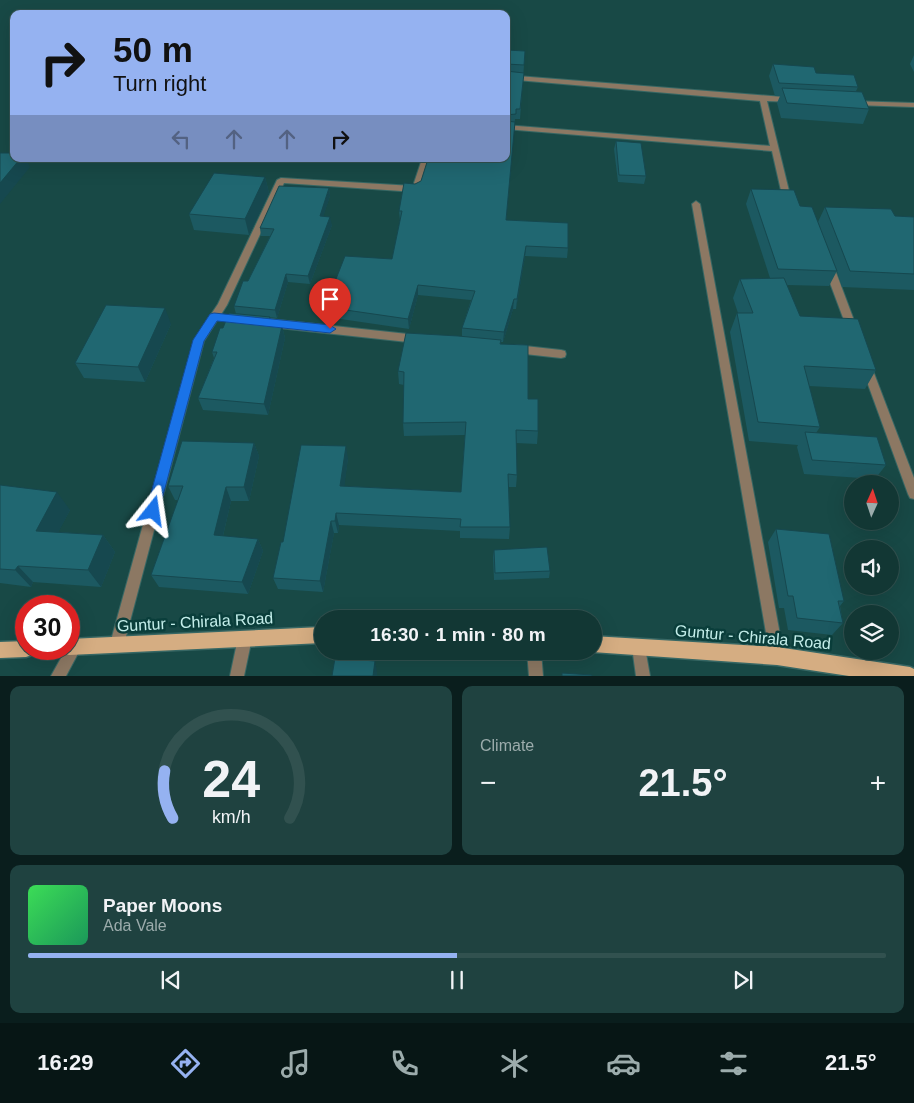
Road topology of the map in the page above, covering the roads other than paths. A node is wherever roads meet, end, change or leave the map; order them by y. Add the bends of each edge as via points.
1 (510, 77) edge
2 (763, 99) junction
3 (801, 100) edge
4 (848, 102) edge
5 (914, 105) edge
6 (510, 127) edge
7 (775, 148) junction
8 (425, 162) edge
9 (786, 195) edge
10 (696, 204) dead end
11 (826, 261) edge
12 (254, 321) edge
13 (432, 340) edge
14 (501, 348) edge
15 (561, 354) dead end
16 (914, 494) edge
17 (314, 636) edge
18 (245, 638) junction
19 (117, 644) junction
20 (602, 645) edge
21 (80, 646) edge
22 (639, 647) junction
23 (15, 649) edge
24 (0, 650) edge
25 (777, 656) junction
26 (65, 660) edge
27 (535, 660) edge
28 (58, 676) edge
29 (237, 676) edge
30 (536, 676) edge
31 (643, 676) edge
32 (910, 676) edge

1 - 2 street
2 - 3 street
2 - 7 street
4 - 5 street
6 - 7 street
7 - 9 street
8 - 19 street via 416,189 281,180 219,317 199,340
10 - 25 street
11 - 16 street
12 - 13 street
14 - 15 street
17 - 18 main road, Guntur - Chirala Road
18 - 19 main road, Guntur - Chirala Road
18 - 29 street
19 - 21 main road, Guntur - Chirala Road
20 - 22 main road, Guntur - Chirala Road
22 - 25 main road, Guntur - Chirala Road
22 - 31 street
23 - 24 main road
25 - 32 main road, Guntur - Chirala Road
26 - 28 street
27 - 30 street

